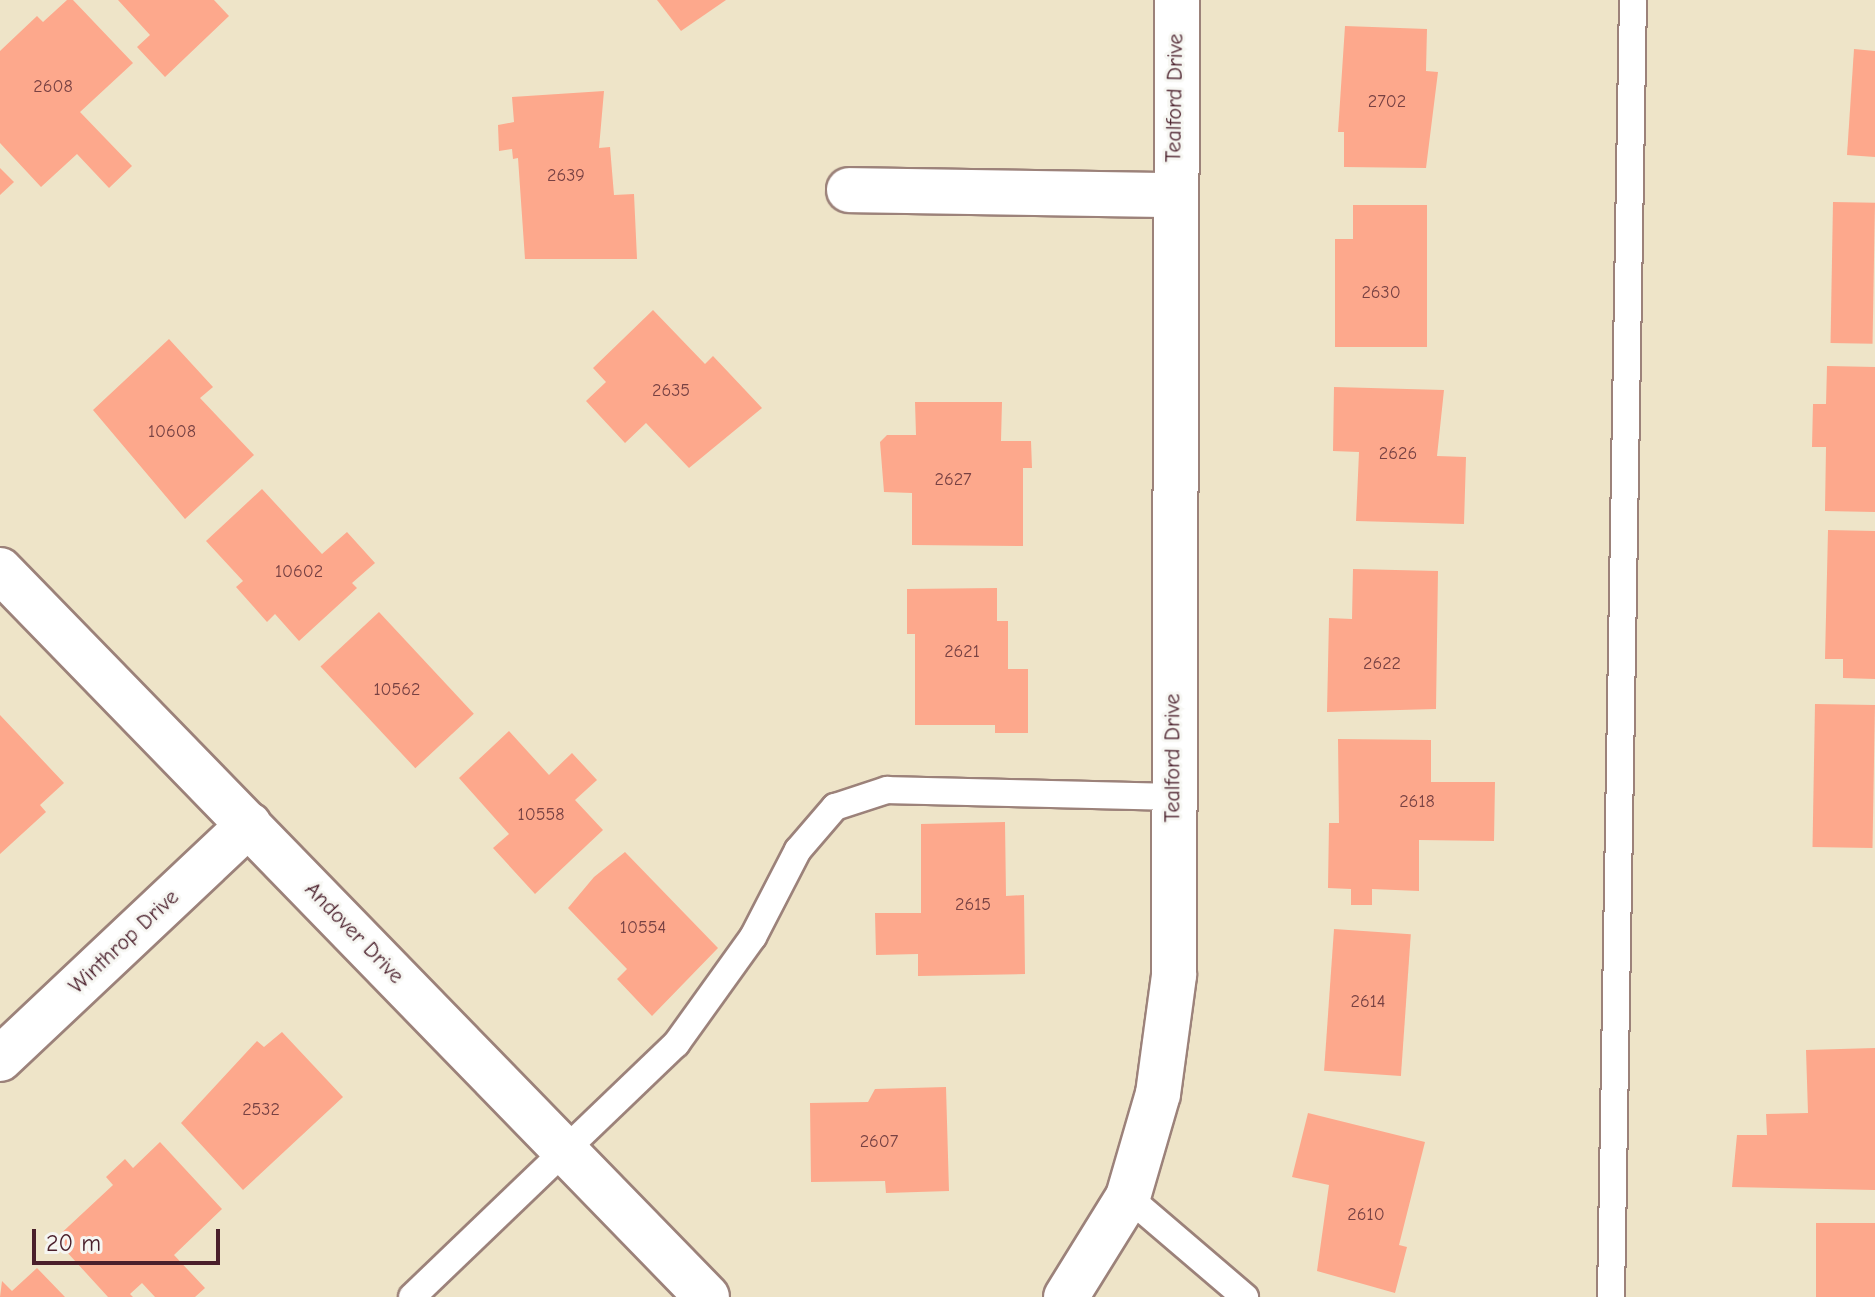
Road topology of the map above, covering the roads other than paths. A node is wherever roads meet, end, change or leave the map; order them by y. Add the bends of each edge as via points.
1 (1177, 0) edge
2 (1633, 0) edge
3 (849, 190) dead end
4 (1173, 195) junction
5 (0, 570) edge
6 (1173, 797) junction
7 (249, 824) junction
8 (0, 1059) edge
9 (567, 1151) junction
10 (1128, 1197) junction
11 (412, 1297) edge
12 (707, 1297) edge
13 (1066, 1297) edge
14 (1245, 1297) edge
15 (1611, 1297) edge

1 - 4 street, Tealford Drive
2 - 15 lane
3 - 4 street, Tealford Drive
4 - 6 street, Tealford Drive
5 - 7 street, Andover Drive
6 - 9 lane via 887,790 835,807 798,850 753,937 676,1044
6 - 10 street, Tealford Drive via 1174,975 1158,1094
7 - 8 street, Winthrop Drive
7 - 9 street, Andover Drive
9 - 11 lane
9 - 12 street, Andover Drive
10 - 13 street, Tealford Drive
10 - 14 lane

